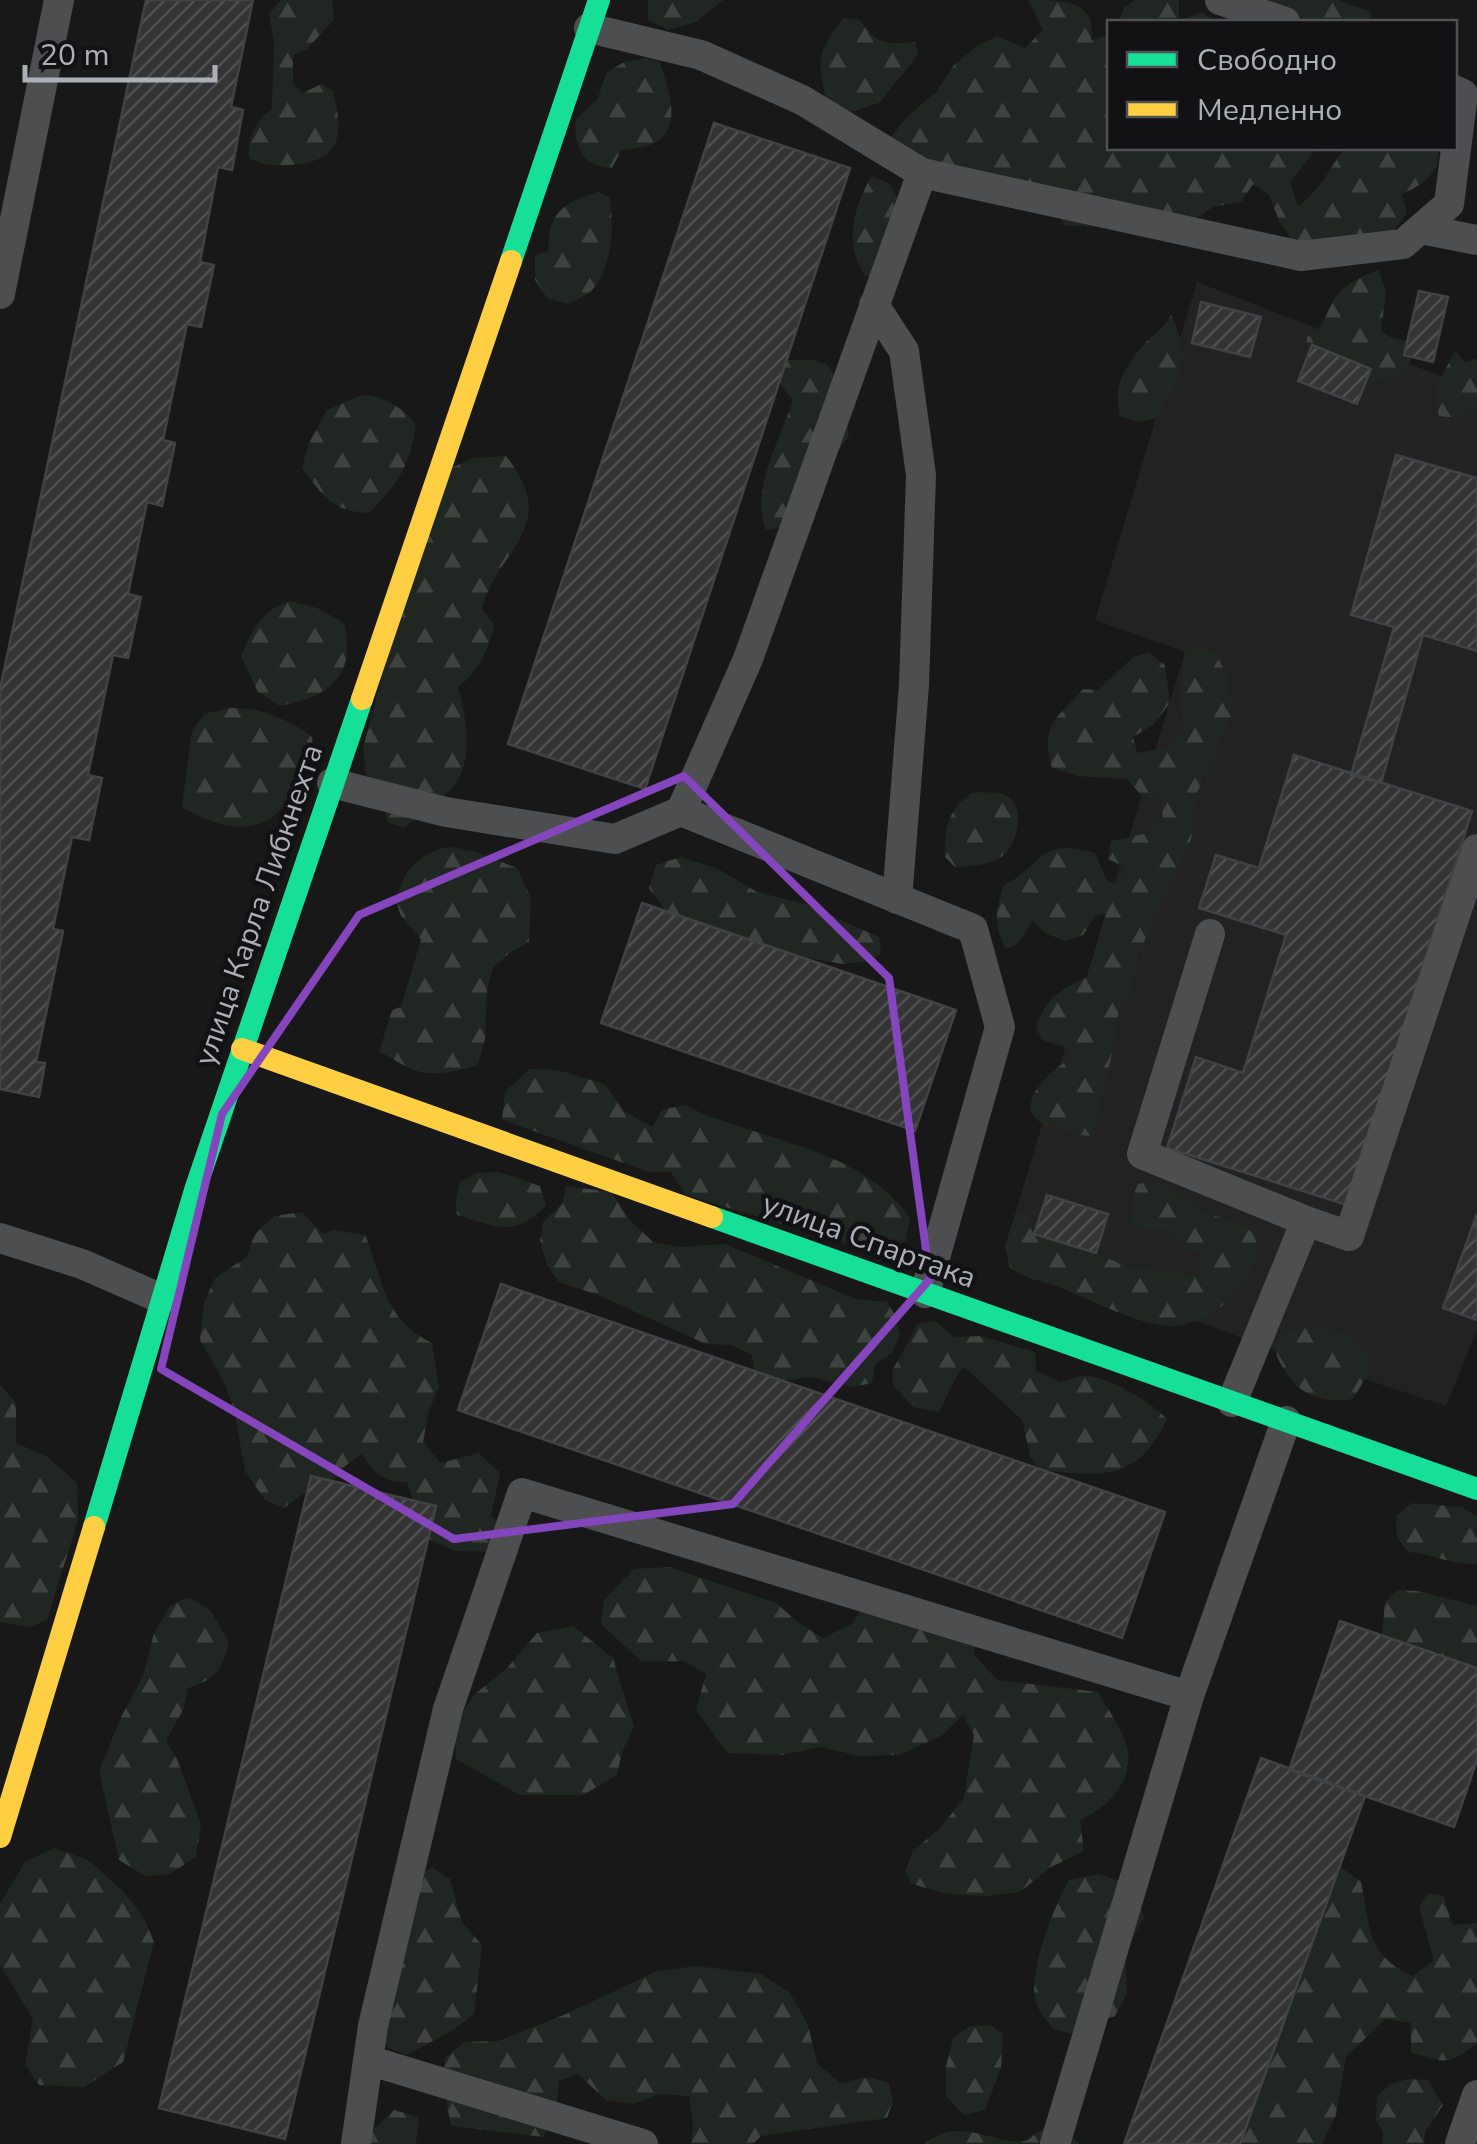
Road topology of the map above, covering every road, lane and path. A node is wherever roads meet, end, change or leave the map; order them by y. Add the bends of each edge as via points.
1 (59, 0) edge
2 (1220, 0) edge
3 (594, 14) edge
4 (1279, 20) edge
5 (1457, 91) edge
6 (1457, 141) edge
7 (1456, 150) edge
8 (922, 173) junction
9 (1421, 229) junction
10 (1477, 240) edge
11 (0, 294) edge
12 (874, 305) junction
13 (332, 783) junction
14 (681, 811) junction
15 (1477, 849) edge
16 (897, 899) junction
17 (1210, 934) dead end
18 (242, 1049) junction
19 (1306, 1222) junction
20 (0, 1238) edge
21 (925, 1293) junction
22 (162, 1299) junction
23 (1232, 1402) junction
24 (1286, 1422) junction
25 (1474, 1478) edge
26 (1189, 1696) junction
27 (0, 1837) edge
28 (368, 2060) junction
29 (1477, 2095) edge
30 (356, 2144) edge
31 (643, 2144) edge
32 (1055, 2144) edge
33 (1460, 2144) edge

1 - 11 lane
2 - 4 lane
3 - 8 lane via 802,100
3 - 13 main road, улица Карла Либкнехта
5 - 6 lane via 1463,94
7 - 9 lane via 1449,204
8 - 9 lane via 1301,256 1404,244
8 - 12 lane
9 - 10 lane
12 - 14 lane via 748,659
12 - 16 lane via 904,351 922,475
13 - 14 lane via 446,812 615,839
13 - 18 main road, улица Карла Либкнехта
14 - 16 lane
15 - 19 lane via 1349,1236
16 - 21 lane via 973,929 1000,1027
17 - 19 lane via 1142,1154
18 - 21 main road, улица Спартака
18 - 22 main road, улица Карла Либкнехта
19 - 23 lane
20 - 22 lane
21 - 23 main road, улица Спартака
22 - 27 main road, улица Карла Либкнехта
23 - 24 main road, улица Спартака
24 - 25 main road, улица Спартака
24 - 26 lane
26 - 28 lane via 522,1493 448,1709
26 - 32 lane
28 - 30 lane
28 - 31 lane
29 - 33 lane

